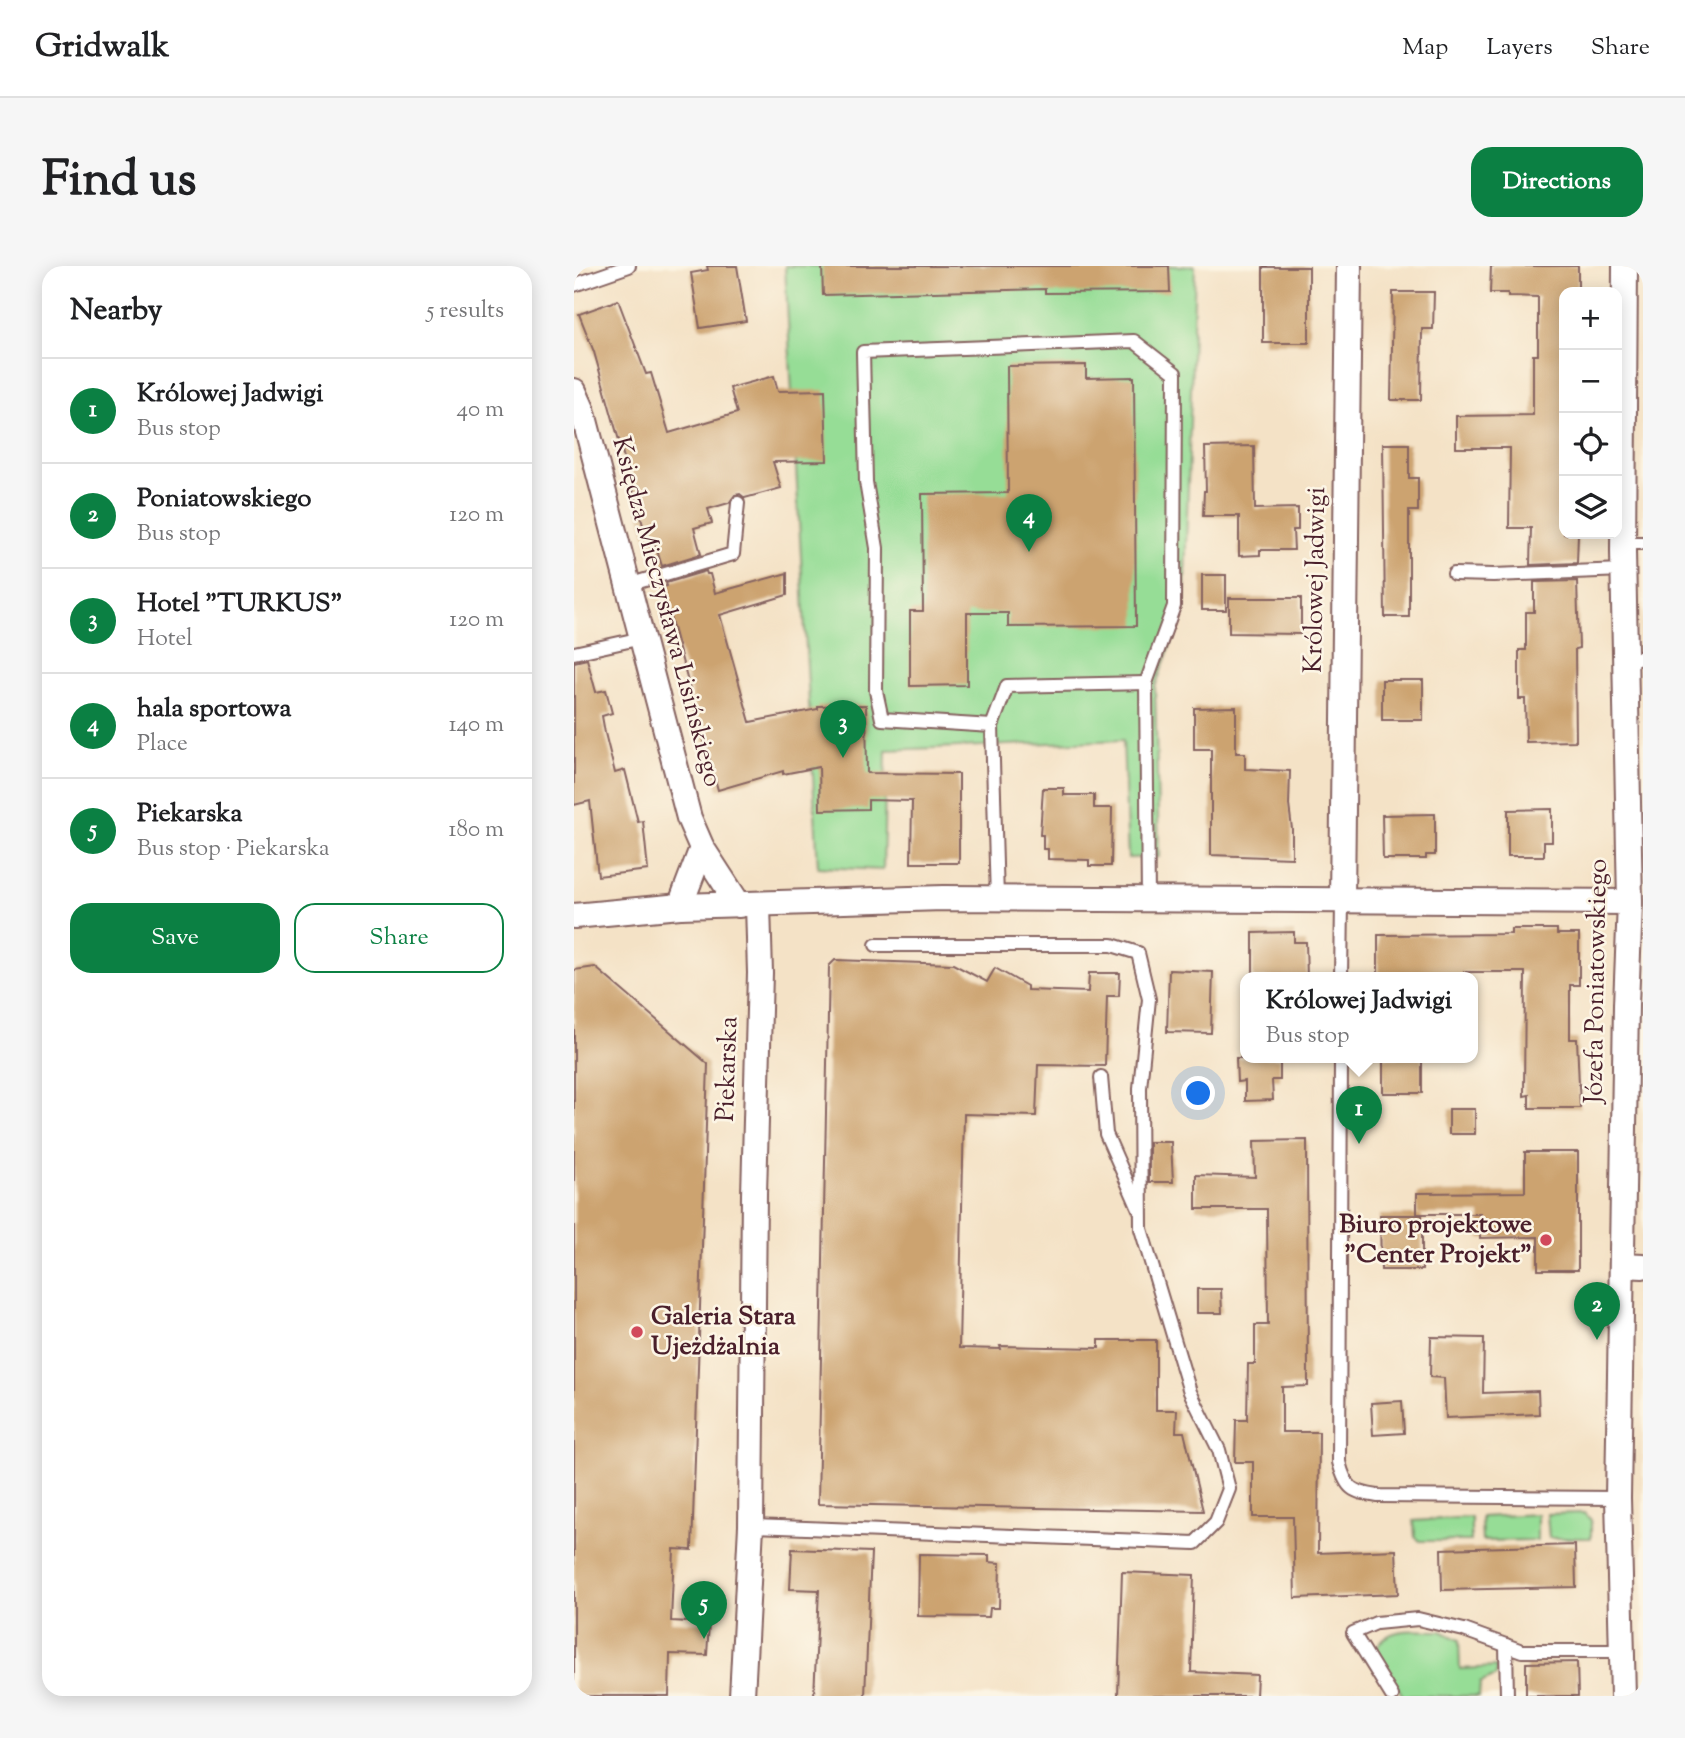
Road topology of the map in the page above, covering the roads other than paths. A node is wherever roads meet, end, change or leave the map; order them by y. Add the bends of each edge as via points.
1 (629, 266) edge
2 (1349, 266) edge
3 (1625, 266) edge
4 (574, 285) edge
5 (574, 391) edge
6 (1634, 391) edge
7 (738, 503) dead end
8 (1633, 543) edge
9 (1624, 570) junction
10 (1454, 574) dead end
11 (628, 585) junction
12 (642, 638) junction
13 (574, 653) edge
14 (1634, 658) edge
15 (1146, 683) junction
16 (992, 726) junction
17 (1636, 812) edge
18 (702, 848) junction
19 (997, 899) junction
20 (1148, 900) junction
21 (1342, 901) junction
22 (1630, 902) junction
23 (749, 905) junction
24 (680, 906) junction
25 (574, 916) edge
26 (876, 945) dead end
27 (1341, 972) edge
28 (1635, 1005) edge
29 (1341, 1063) edge
30 (1101, 1077) dead end
31 (1142, 1216) junction
32 (1632, 1265) edge
33 (1618, 1498) junction
34 (751, 1527) junction
35 (1506, 1645) junction
36 (1632, 1650) edge
37 (742, 1696) edge
38 (1392, 1696) edge
39 (1507, 1696) edge
40 (1623, 1696) edge

1 - 4 lane
2 - 21 street, Królowej Jadwigi
3 - 6 street, Józefa Poniatowskiego
5 - 11 street, Księdza Mieczysława Lisińskiego
6 - 8 street, Józefa Poniatowskiego
7 - 11 lane via 733,554
8 - 9 street, Józefa Poniatowskiego
9 - 10 lane
9 - 14 street, Józefa Poniatowskiego
11 - 12 street, Księdza Mieczysława Lisińskiego
12 - 13 lane
12 - 18 street, Księdza Mieczysława Lisińskiego via 689,818
14 - 17 street, Józefa Poniatowskiego
15 - 16 lane via 1007,686
15 - 16 lane via 1174,606 1175,373 1134,341 863,352 866,482 877,548 876,691 882,719
15 - 20 lane
16 - 19 lane
17 - 22 street, Józefa Poniatowskiego
18 - 23 street, Księdza Mieczysława Lisińskiego
18 - 24 street
19 - 20 street
19 - 23 street
20 - 21 street
21 - 22 street
21 - 27 lane, Królowej Jadwigi
22 - 28 street, Józefa Poniatowskiego
23 - 24 street
23 - 34 street, Piekarska via 760,974
24 - 25 street
26 - 31 lane via 1112,945 1138,953 1149,999 1140,1088
28 - 32 street, Józefa Poniatowskiego
29 - 33 lane via 1339,1462 1347,1483 1359,1493 1378,1496
30 - 31 lane via 1106,1134
31 - 34 lane via 1142,1230 1190,1392 1219,1450 1229,1489 1216,1522 1195,1543
32 - 33 street, Józefa Poniatowskiego
33 - 36 street, Józefa Poniatowskiego
34 - 37 street, Piekarska
35 - 36 lane via 1522,1651
35 - 38 lane via 1418,1619 1376,1623 1353,1633
35 - 39 lane
36 - 40 street, Józefa Poniatowskiego

